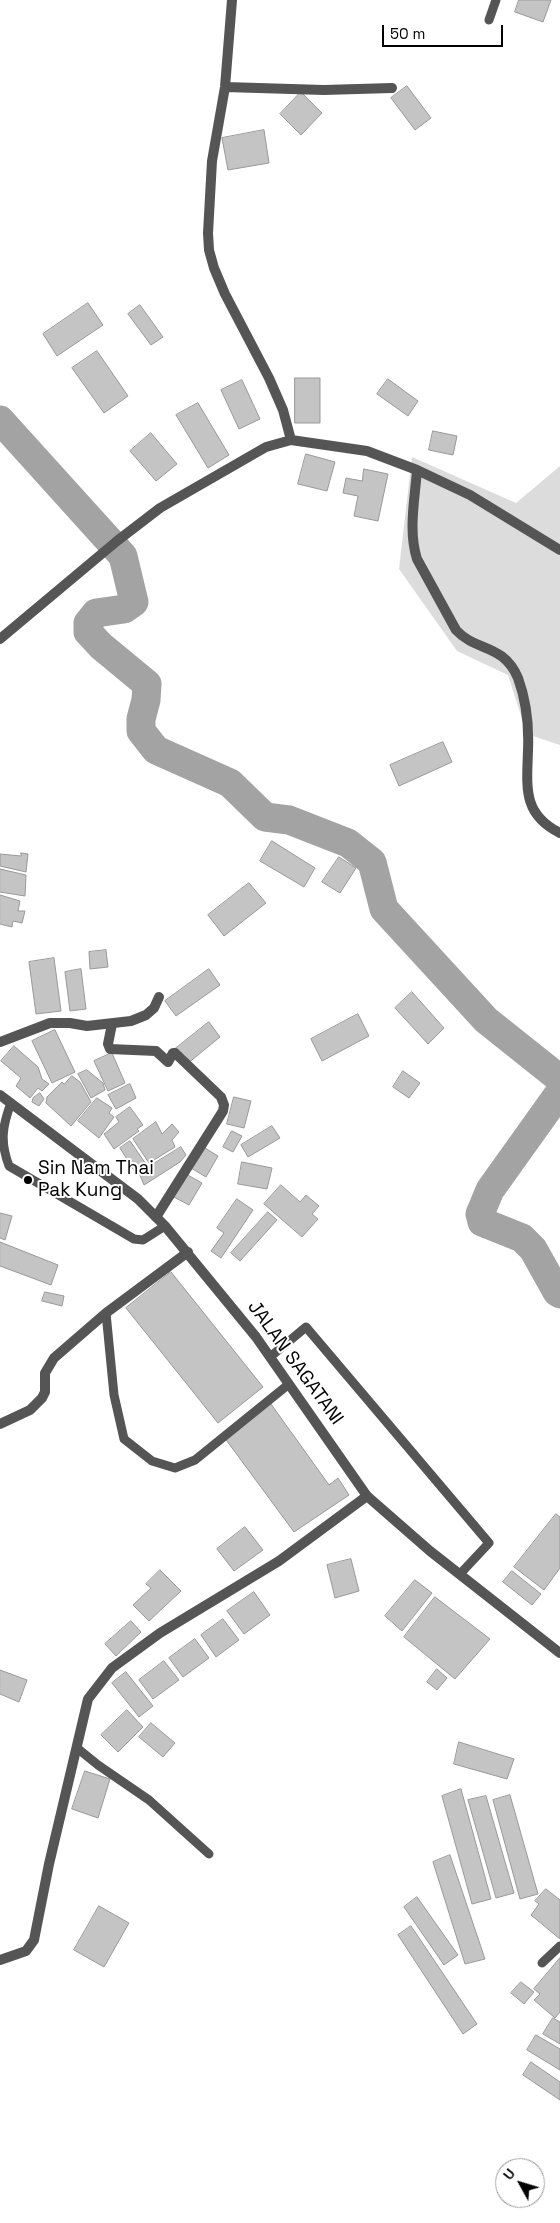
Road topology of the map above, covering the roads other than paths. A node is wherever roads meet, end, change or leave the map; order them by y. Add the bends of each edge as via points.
1 (232, 0) edge
2 (496, 0) edge
3 (489, 20) dead end
4 (225, 87) junction
5 (392, 88) dead end
6 (291, 440) junction
7 (417, 470) junction
8 (560, 550) edge
9 (0, 639) edge
10 (560, 833) edge
11 (159, 997) dead end
12 (112, 1024) junction
13 (0, 1042) edge
14 (0, 1095) edge
15 (11, 1103) junction
16 (156, 1217) junction
17 (165, 1226) junction
18 (188, 1252) junction
19 (106, 1313) junction
20 (270, 1357) junction
21 (289, 1384) junction
22 (0, 1424) edge
23 (367, 1496) junction
24 (460, 1574) junction
25 (560, 1653) edge
26 (77, 1748) junction
27 (210, 1854) dead end
28 (560, 1946) edge
29 (0, 1960) edge
30 (542, 1963) dead end

1 - 4 street
2 - 3 lane
4 - 5 street
4 - 6 street via 212,161 209,250 226,294 270,378
6 - 7 street via 368,451
6 - 9 street via 266,447 160,508
7 - 8 street via 470,495
7 - 10 street via 413,526 417,558 456,630 466,639 501,655 518,678 526,706 528,798 539,818
11 - 12 street via 154,1008 146,1014
12 - 13 street via 50,1023
12 - 16 street via 110,1049 156,1051 168,1062 175,1053 221,1097 224,1105
14 - 15 street, JALAN SAGATANI
15 - 16 street, JALAN SAGATANI via 138,1199
15 - 17 lane via 1,1138 2,1152 9,1166 134,1239 143,1240
16 - 17 street, JALAN SAGATANI
17 - 18 street, JALAN SAGATANI
18 - 19 street
18 - 20 street, JALAN SAGATANI
19 - 21 lane via 114,1395 124,1439 152,1460 175,1468 195,1460
19 - 22 street via 47,1367 45,1392 37,1404
20 - 21 street, JALAN SAGATANI
20 - 24 lane via 306,1327 489,1544
21 - 23 street, JALAN SAGATANI
23 - 24 street, JALAN SAGATANI
23 - 26 street via 279,1561 160,1633 112,1668 88,1700
24 - 25 street, JALAN SAGATANI
26 - 27 lane via 149,1800
26 - 29 street via 34,1940 26,1951
28 - 30 lane

